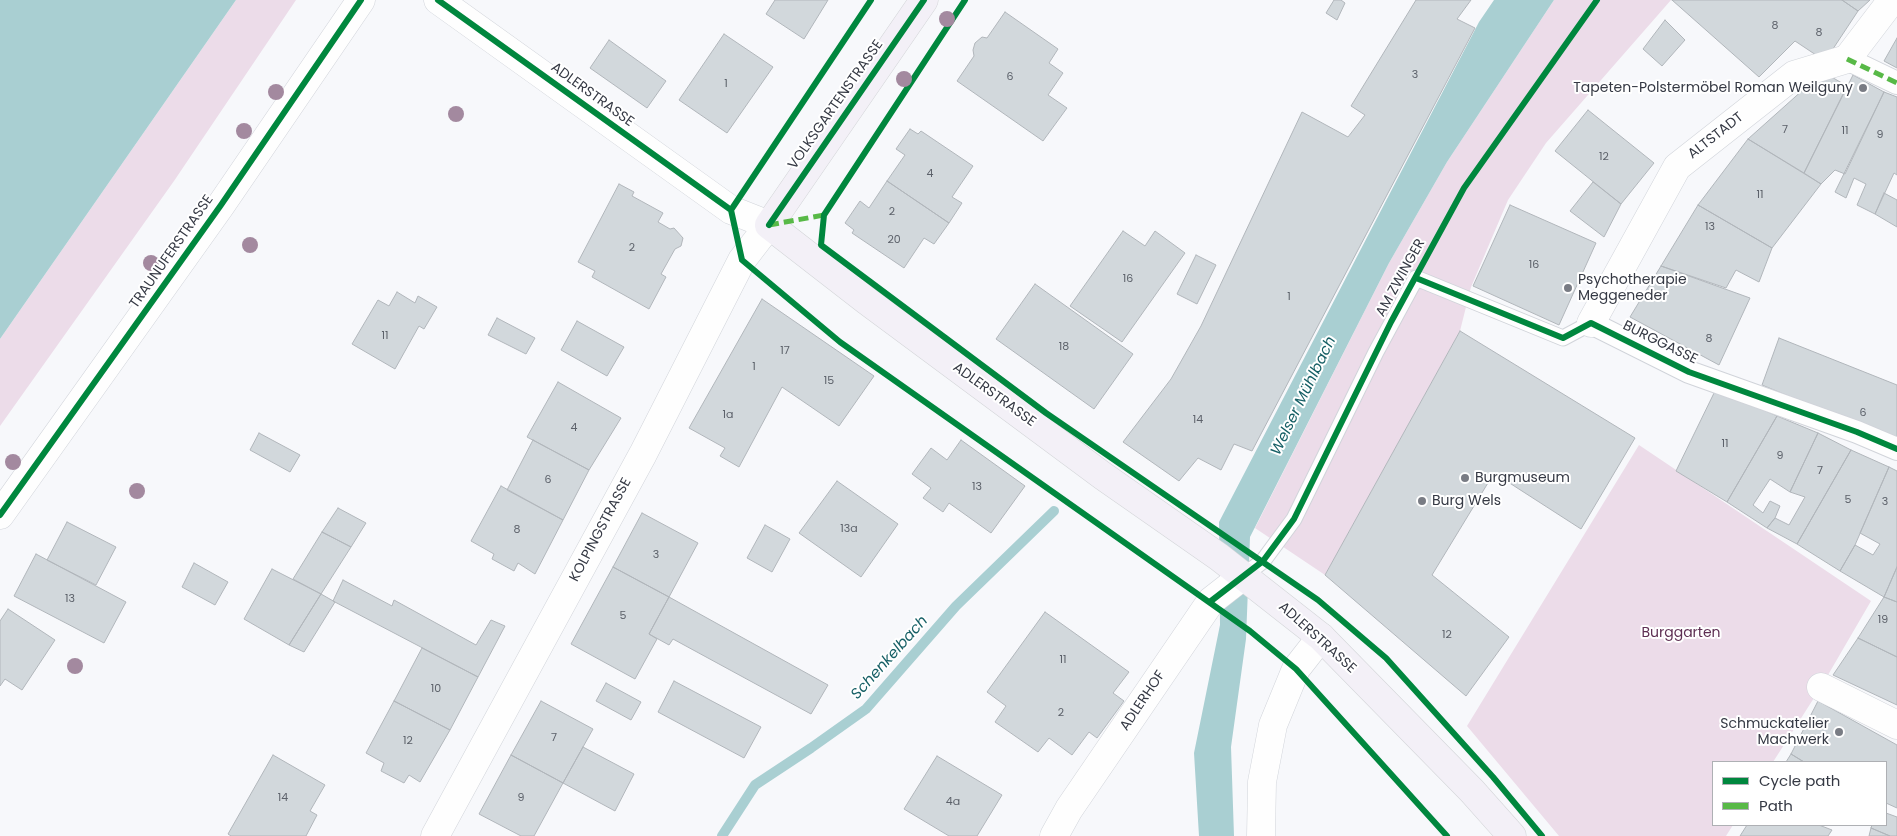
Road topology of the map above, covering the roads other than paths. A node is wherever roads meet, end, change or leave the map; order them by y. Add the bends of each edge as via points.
1 (361, 0) edge
2 (438, 0) edge
3 (924, 0) edge
4 (1892, 0) edge
5 (1847, 59) junction
6 (1897, 83) edge
7 (769, 225) junction
8 (1591, 323) junction
9 (1897, 448) edge
10 (0, 515) edge
11 (1252, 573) junction
12 (1321, 637) junction
13 (1821, 687) dead end
14 (1897, 725) edge
15 (435, 836) edge
16 (1054, 836) edge
17 (1261, 836) edge
18 (1512, 836) edge

1 - 10 street, TRAUNUFERSTRASSE via 221,205
2 - 7 street, ADLERSTRASSE via 731,210
3 - 7 main road, VOLKSGARTENSTRASSE
4 - 5 street
5 - 6 street
5 - 8 street, ALTSTADT via 1794,75 1677,167
7 - 11 main road, ADLERSTRASSE via 1087,464 1219,557
7 - 15 street, KOLPINGSTRASSE via 742,260 643,454
8 - 9 street, BURGGASSE via 1690,372
8 - 11 lane, AM ZWINGER via 1563,338 1416,278 1294,519
11 - 12 main road, ADLERSTRASSE
11 - 16 street, ADLERHOF via 1211,601
12 - 17 street via 1296,669 1273,725 1262,782
12 - 18 main road, ADLERSTRASSE
13 - 14 street

